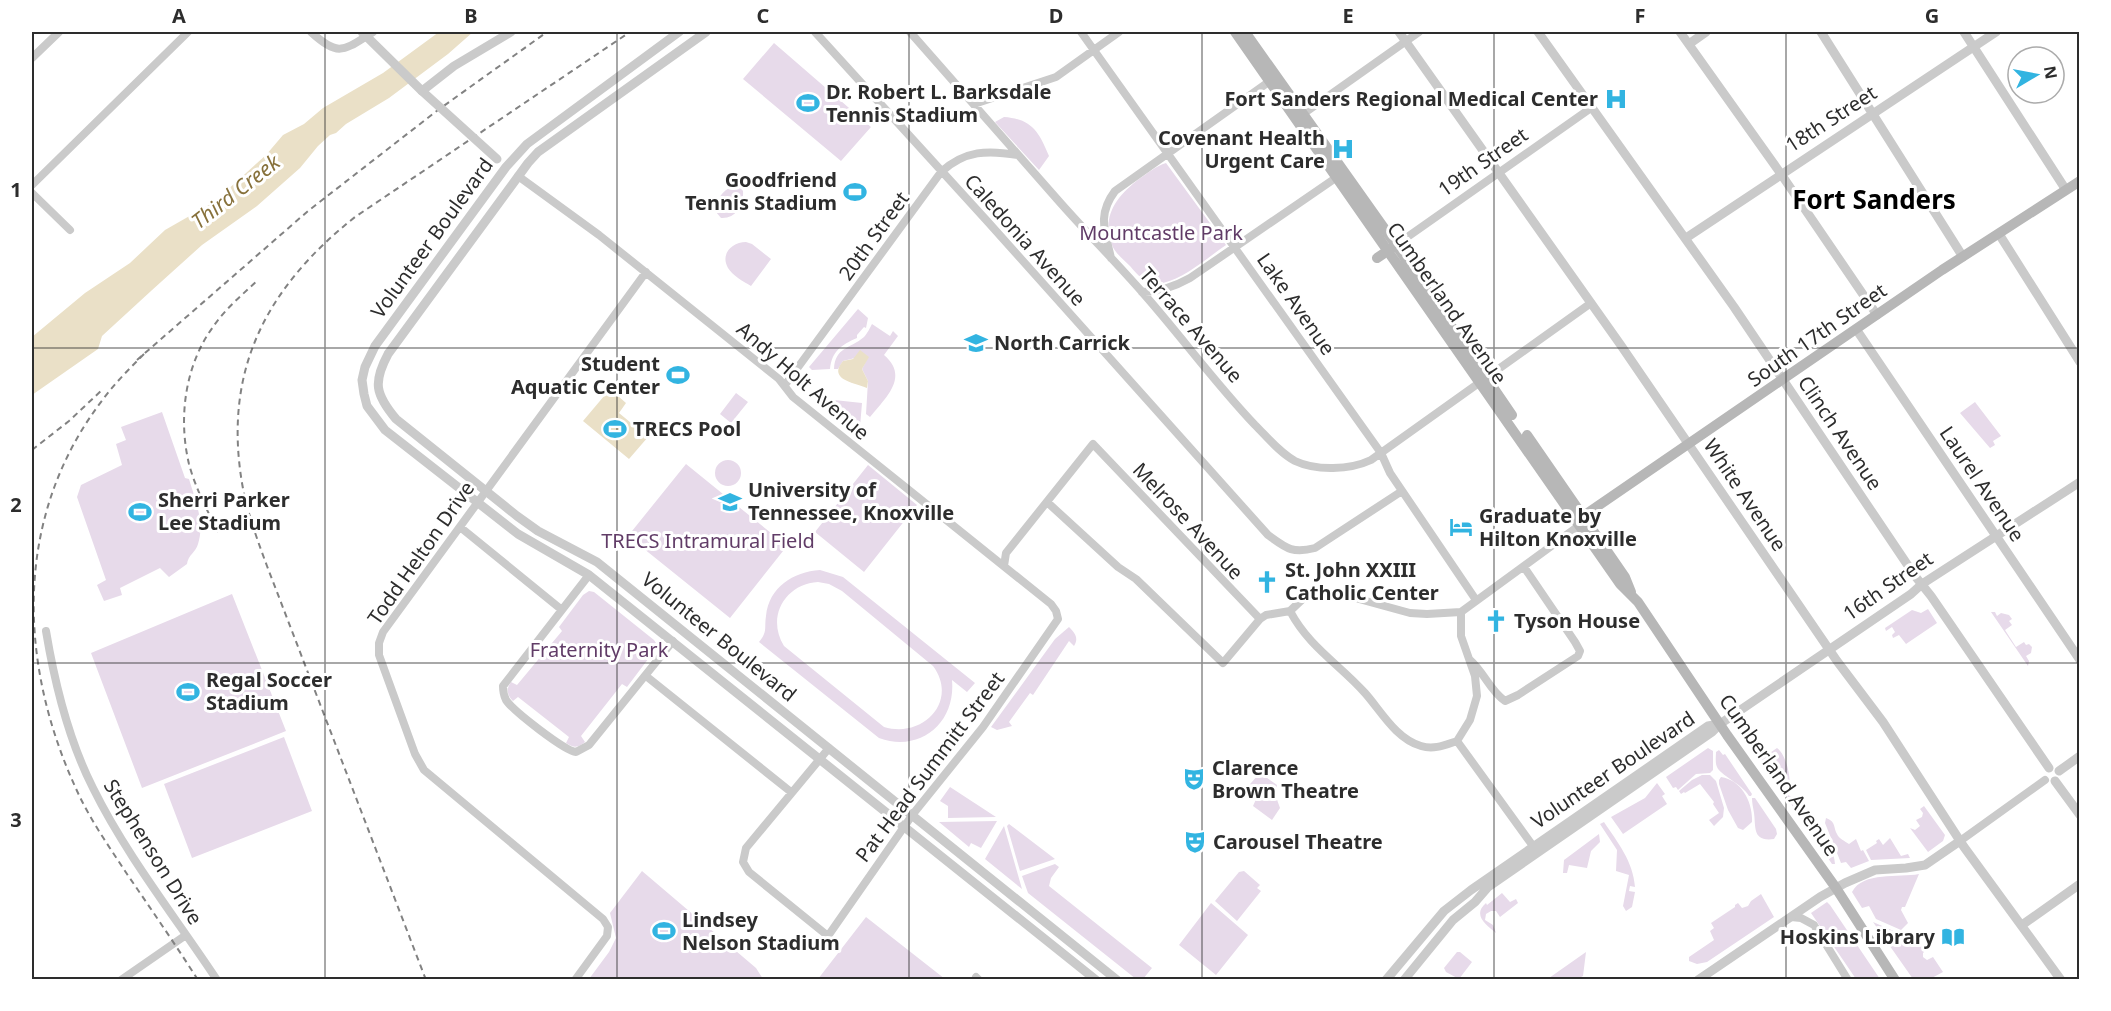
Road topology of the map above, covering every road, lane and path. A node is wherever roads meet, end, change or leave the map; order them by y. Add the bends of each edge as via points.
1 (58, 32) edge
2 (188, 32) edge
3 (311, 32) edge
4 (362, 32) edge
5 (373, 32) edge
6 (510, 32) edge
7 (680, 32) edge
8 (706, 32) edge
9 (815, 32) edge
10 (910, 32) edge
11 (1081, 32) edge
12 (1119, 32) edge
13 (1235, 32) edge
14 (1245, 32) edge
15 (1399, 32) edge
16 (1419, 32) edge
17 (1538, 32) edge
18 (1680, 32) edge
19 (1706, 32) edge
20 (1821, 32) edge
21 (1964, 32) edge
22 (1996, 32) edge
23 (1406, 41) junction
24 (1689, 44) junction
25 (1974, 46) junction
26 (1093, 49) junction
27 (32, 58) edge
28 (1269, 81) junction
29 (422, 91) junction
30 (974, 104) junction
31 (1591, 108) junction
32 (1873, 113) junction
33 (1299, 116) junction
34 (1168, 152) junction
35 (1018, 155) junction
36 (506, 167) junction
37 (941, 172) junction
38 (1499, 173) junction
39 (1781, 174) junction
40 (1340, 175) junction
41 (518, 176) junction
42 (2079, 181) edge
43 (32, 185) edge
44 (2066, 190) junction
45 (32, 192) edge
46 (69, 230) dead end
47 (1999, 234) junction
48 (1686, 238) junction
49 (1235, 247) junction
50 (1392, 248) junction
51 (1963, 257) junction
52 (1377, 258) dead end
53 (1111, 259) junction
54 (646, 272) junction
55 (1142, 292) junction
56 (1592, 303) junction
57 (1877, 315) junction
58 (1856, 329) junction
59 (2079, 362) edge
60 (1483, 379) junction
61 (362, 380) junction
62 (1783, 380) junction
63 (377, 381) junction
64 (785, 385) junction
65 (1689, 444) junction
66 (1381, 453) junction
67 (2079, 482) edge
68 (485, 491) junction
69 (1402, 491) junction
70 (1047, 502) junction
71 (477, 503) junction
72 (1582, 521) junction
73 (460, 527) junction
74 (1995, 536) junction
75 (1004, 566) junction
76 (1524, 567) junction
77 (589, 575) junction
78 (1922, 584) junction
79 (1476, 600) junction
80 (562, 610) junction
81 (1290, 611) junction
82 (1461, 612) junction
83 (1058, 619) joint
84 (1260, 619) junction
85 (46, 631) dead end
86 (673, 641) junction
87 (1829, 650) junction
88 (1470, 660) junction
89 (2079, 660) edge
90 (646, 676) junction
91 (1720, 724) junction
92 (1457, 741) junction
93 (828, 748) junction
94 (2079, 756) edge
95 (819, 758) junction
96 (2049, 768) dead end
97 (2059, 771) dead end
98 (2050, 780) joint
99 (790, 792) junction
100 (913, 814) junction
101 (2079, 815) edge
102 (905, 826) junction
103 (1960, 841) junction
104 (1535, 850) junction
105 (2079, 884) edge
106 (1836, 888) junction
107 (1791, 917) junction
108 (2022, 924) junction
109 (186, 935) junction
110 (1397, 966) junction
111 (1406, 977) edge
112 (121, 980) edge
113 (217, 980) edge
114 (575, 980) edge
115 (1096, 980) edge
116 (1117, 980) edge
117 (1386, 980) edge
118 (1698, 980) edge
119 (1848, 980) edge
120 (1895, 980) edge
121 (2061, 980) edge

1 - 27 street
2 - 43 street
3 - 5 street via 326,45 339,49 348,48
4 - 29 street, bridge
6 - 29 street
7 - 36 street, Volunteer Boulevard via 527,144
8 - 41 street, Volunteer Boulevard via 538,152
9 - 37 street, Caledonia Avenue
10 - 30 street, Terrace Avenue
11 - 26 street, Lake Avenue
12 - 26 street
13 - 28 main road, Cumberland Avenue
14 - 33 main road, Cumberland Avenue
15 - 23 street, White Avenue
16 - 23 street
17 - 31 street, Clinch Avenue
18 - 24 street
19 - 24 street
20 - 32 street
21 - 25 street
22 - 25 street, 18th Street
23 - 33 street
23 - 38 street, White Avenue
24 - 39 street
25 - 32 street, 18th Street
25 - 44 street
26 - 30 street via 1056,77
26 - 34 street, Lake Avenue
28 - 33 main road, Cumberland Avenue
28 - 34 street
29 - 36 street, bridge
30 - 35 street, Terrace Avenue
31 - 38 street, 19th Street
31 - 48 street, Clinch Avenue
32 - 39 street, 18th Street
32 - 51 street
33 - 40 main road, Cumberland Avenue
34 - 49 street, Lake Avenue
34 - 53 street via 1109,199 1103,214
35 - 37 street, 20th Street via 969,154
35 - 53 street, Terrace Avenue
36 - 41 street
36 - 61 street, Volunteer Boulevard via 375,345
37 - 64 street, 20th Street
37 - 69 street, Caledonia Avenue via 1268,535 1286,549 1302,552 1315,548
38 - 50 street, 19th Street
38 - 56 street, White Avenue
39 - 48 street, 18th Street
39 - 57 street
40 - 49 street
40 - 50 main road, Cumberland Avenue
41 - 54 street, Andy Holt Avenue
41 - 63 street, Volunteer Boulevard via 388,354
42 - 44 main road, South 17th Street
44 - 47 main road, South 17th Street
45 - 46 street
47 - 51 main road, South 17th Street
47 - 59 street
48 - 62 street, Clinch Avenue
49 - 55 street via 1178,285
49 - 66 street, Lake Avenue
50 - 52 main road
50 - 60 main road, Cumberland Avenue
51 - 57 main road, South 17th Street
53 - 55 street, Terrace Avenue
54 - 64 street, Andy Holt Avenue
54 - 68 street, Todd Helton Drive
55 - 66 street, Terrace Avenue via 1245,414 1294,461 1319,467 1346,467 1363,464
56 - 60 street
56 - 65 street, White Avenue
57 - 58 main road, South 17th Street
58 - 62 main road, South 17th Street
58 - 74 street, Laurel Avenue
60 - 66 street
60 - 72 main road, Cumberland Avenue
61 - 63 street
61 - 71 street, Volunteer Boulevard via 368,406 385,430
62 - 65 main road, South 17th Street
62 - 78 street, Clinch Avenue
63 - 68 street, Volunteer Boulevard via 381,399 396,418
64 - 75 street, Andy Holt Avenue via 793,397
65 - 72 main road, South 17th Street via 1589,512
65 - 87 street, White Avenue
66 - 69 street, Lake Avenue
67 - 74 street, 16th Street
68 - 71 street, Todd Helton Drive
68 - 93 street, Volunteer Boulevard via 538,531 597,562
69 - 79 street, Lake Avenue
70 - 75 street via 1006,553
70 - 84 street via 1118,567 1137,579 1223,663
70 - 84 street, Melrose Avenue via 1093,444
71 - 73 street, Todd Helton Drive
71 - 77 street, Volunteer Boulevard via 518,534
72 - 76 street
72 - 91 main road, Cumberland Avenue via 1625,577 1631,594
73 - 80 street
73 - 114 street, Todd Helton Drive via 383,632 379,654 424,770 608,927 607,936
74 - 78 street, 16th Street
74 - 89 street, Laurel Avenue
75 - 83 street, Andy Holt Avenue via 1051,604
76 - 79 street
76 - 88 street via 1575,642 1580,651 1578,656 1505,701
77 - 80 street
77 - 86 street, Volunteer Boulevard
78 - 87 street, 16th Street
78 - 96 street, Clinch Avenue
79 - 82 street
80 - 90 street via 503,686 510,705 562,747 576,752 589,746
81 - 82 street via 1317,591 1410,613
81 - 84 street
81 - 92 street via 1312,644 1364,692 1404,737 1436,748
82 - 88 street via 1461,636
83 - 100 street, Pat Head Summitt Street via 983,728
85 - 109 street, Stephenson Drive via 58,695 92,787
86 - 90 street
86 - 95 street, Volunteer Boulevard
87 - 91 street, 16th Street
87 - 103 street, White Avenue via 1883,722
88 - 92 street via 1477,696 1470,720
90 - 99 street
91 - 104 street, Volunteer Boulevard
91 - 106 main road, Cumberland Avenue
92 - 104 street
93 - 95 street
93 - 100 street, Volunteer Boulevard
94 - 97 street
95 - 99 street
95 - 102 street, Volunteer Boulevard
98 - 101 street
98 - 103 street
99 - 102 street, Pat Head Summitt Street via 746,848 743,862 749,872 828,936
100 - 102 street, Pat Head Summitt Street
100 - 116 street, Volunteer Boulevard
102 - 115 street, Volunteer Boulevard
103 - 106 street via 1925,865 1869,872
103 - 108 street, White Avenue
104 - 110 street, Volunteer Boulevard via 1444,910
104 - 111 street, Volunteer Boulevard via 1453,920
105 - 108 street
106 - 107 street
106 - 120 main road, Cumberland Avenue
107 - 118 street
107 - 119 street via 1814,925
108 - 121 street, White Avenue
109 - 112 street
109 - 113 street, Stephenson Drive
110 - 111 street
110 - 117 street, Volunteer Boulevard

